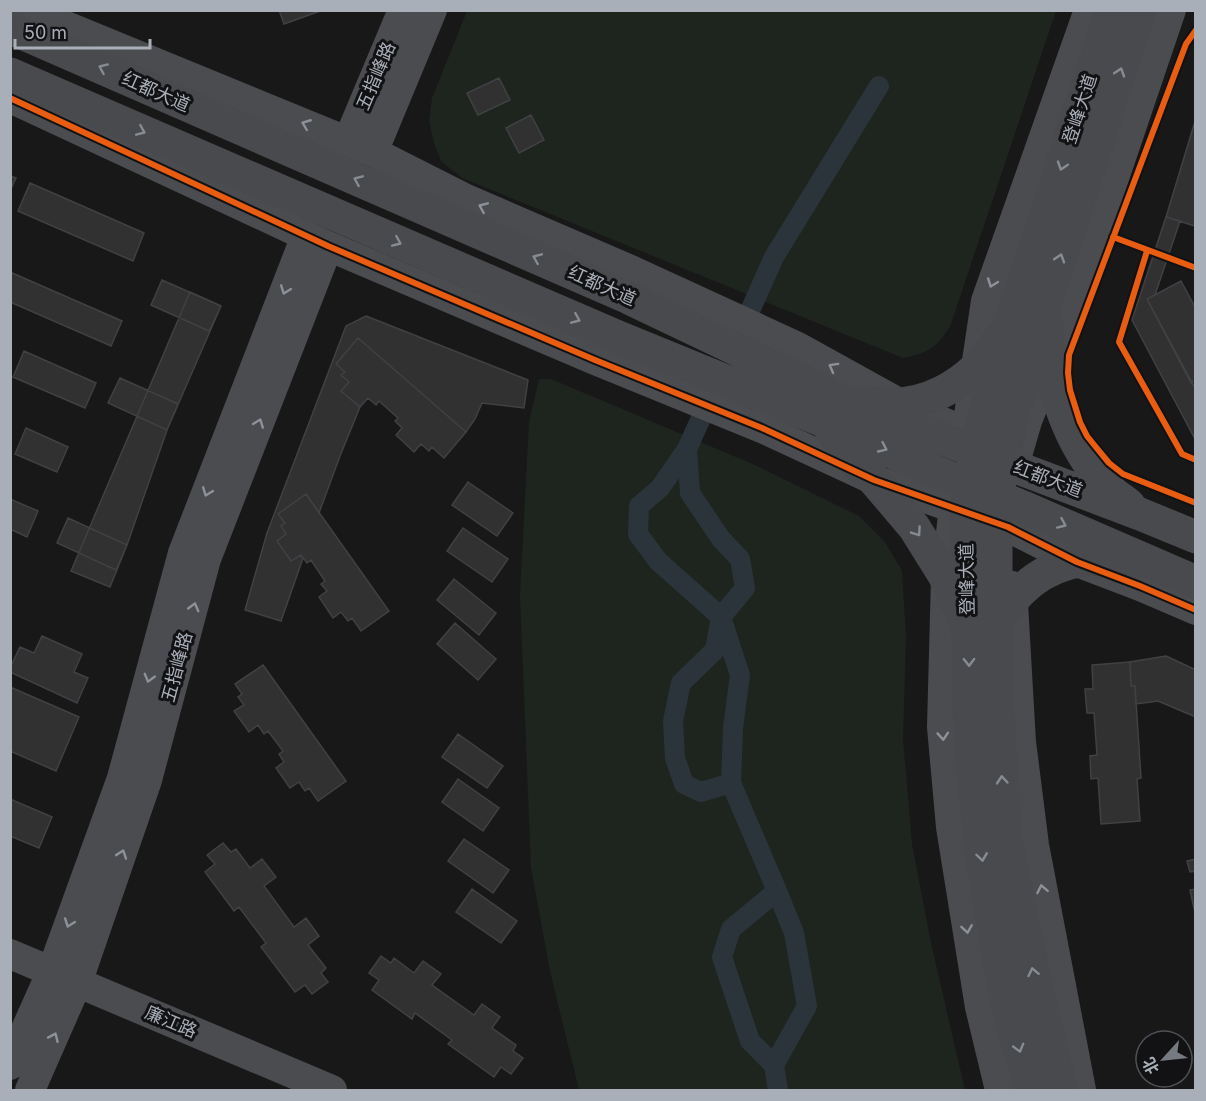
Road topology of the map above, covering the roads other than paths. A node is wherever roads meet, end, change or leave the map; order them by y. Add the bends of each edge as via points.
1 (27, 10) edge
2 (403, 10) edge
3 (432, 10) edge
4 (1089, 10) edge
5 (1112, 10) edge
6 (1140, 10) edge
7 (1171, 10) edge
8 (10, 28) edge
9 (10, 74) edge
10 (10, 98) edge
11 (361, 146) junction
12 (317, 241) junction
13 (631, 284) junction
14 (1031, 303) junction
15 (1050, 363) junction
16 (976, 369) junction
17 (779, 387) junction
18 (901, 404) junction
19 (831, 410) junction
20 (992, 450) junction
21 (874, 480) junction
22 (1108, 489) junction
23 (983, 504) junction
24 (1140, 513) junction
25 (1196, 521) edge
26 (1196, 537) edge
27 (1077, 562) junction
28 (1152, 563) junction
29 (946, 578) junction
30 (1196, 582) edge
31 (1196, 610) edge
32 (992, 617) junction
33 (10, 954) edge
34 (65, 977) junction
35 (10, 1065) edge
36 (30, 1090) edge
37 (332, 1090) edge
38 (999, 1090) edge
39 (1031, 1090) edge
40 (1061, 1090) edge
41 (1081, 1090) edge

11 -> 1 street
2 - 11 street, 五指峰路
3 - 11 street
4 -> 16 street via 986,301
5 -> 14 main road, 登峰大道
14 -> 6 main road, 登峰大道
7 - 15 street
13 -> 8 main road, 红都大道
9 -> 17 main road, 红都大道 via 618,337
10 - 12 street
13 -> 11 street
12 - 17 street via 596,360
12 - 34 street, 五指峰路 via 183,553
13 - 17 main road, 红都大道
14 - 15 main road
14 - 16 main road
14 - 20 main road, 登峰大道 via 988,400
15 - 20 street via 1027,421
15 - 22 main road via 1067,425
16 - 18 main road via 944,392
16 - 20 street via 970,408
18 -> 17 street
17 - 19 main road, 红都大道
17 - 21 street
18 - 19 main road via 872,403
18 - 20 street
19 - 20 main road, 红都大道
19 - 21 main road via 849,456
19 -> 23 main road, 红都大道
20 - 22 street
20 - 23 main road, 登峰大道
20 - 23 street
20 - 24 main road, 红都大道
21 - 23 street
21 -> 29 main road via 914,527
22 - 24 main road
22 - 25 street
23 - 27 street
23 -> 28 main road, 红都大道
23 - 29 street
23 - 32 main road, 登峰大道
23 - 32 street
24 - 26 main road, 红都大道
27 - 28 main road via 1098,559
27 - 31 street
27 - 32 main road via 1033,580
28 - 30 main road, 红都大道
29 - 32 main road
29 -> 38 street via 942,727 951,827 980,1007
32 -> 39 main road, 登峰大道 via 970,740 981,852 1007,1005
40 -> 32 main road, 登峰大道 via 1007,846
41 -> 32 street via 1034,845 1021,742
33 - 34 street, 廉江路
34 - 35 street, 五指峰路
36 -> 34 street, 五指峰路
34 - 37 street, 廉江路

